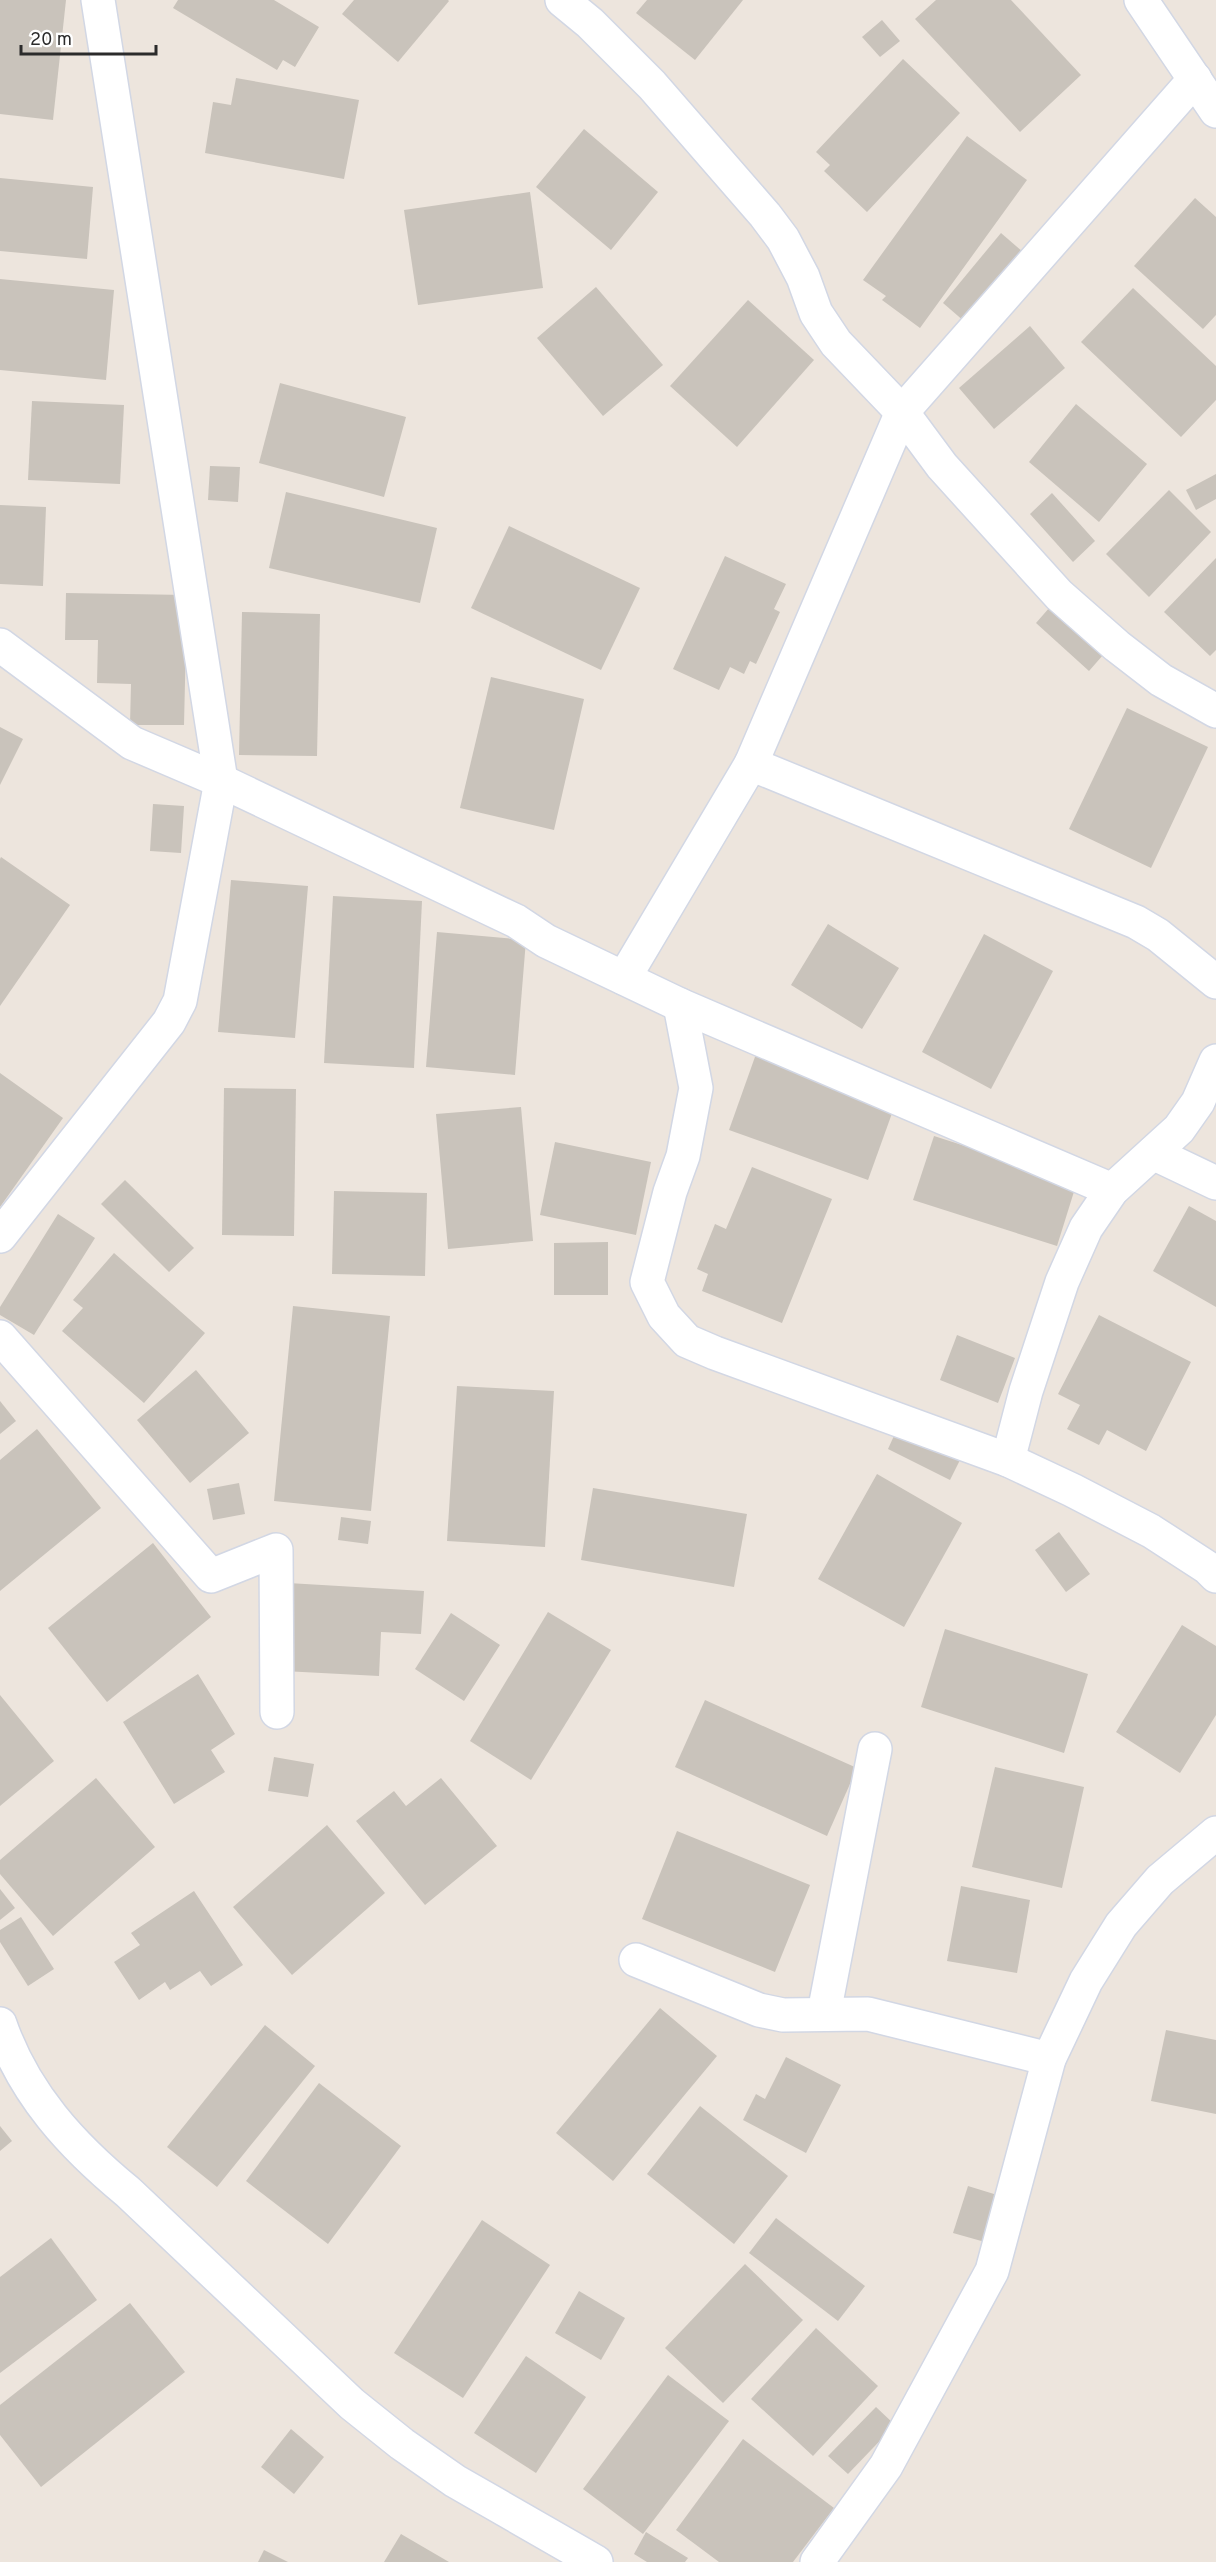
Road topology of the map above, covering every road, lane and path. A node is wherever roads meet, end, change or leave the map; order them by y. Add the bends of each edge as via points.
1 (98, 0) edge
2 (562, 0) edge
3 (1141, 0) edge
4 (590, 11) edge
5 (1195, 79) junction
6 (1216, 111) edge
7 (902, 412) junction
8 (0, 645) edge
9 (1216, 711) edge
10 (751, 764) junction
11 (221, 781) junction
12 (624, 978) junction
13 (1216, 982) edge
14 (680, 1005) junction
15 (1216, 1061) edge
16 (1153, 1153) junction
17 (1216, 1183) edge
18 (1112, 1190) junction
19 (0, 1236) edge
20 (0, 1336) edge
21 (1008, 1460) junction
22 (1216, 1576) edge
23 (277, 1712) dead end
24 (875, 1749) dead end
25 (1216, 1833) edge
26 (636, 1960) dead end
27 (824, 2013) junction
28 (0, 2024) edge
29 (1049, 2059) junction
30 (596, 2562) edge
31 (817, 2562) edge

1 - 11 street
2 - 4 street
3 - 5 street
4 - 7 street via 765,214 783,239 816,313 836,343
5 - 6 street
5 - 7 street
7 - 9 street via 942,465 1059,594 1161,680
7 - 10 street
8 - 11 street via 132,743
10 - 12 street
10 - 13 street via 1136,922
11 - 12 street via 516,921 546,941
11 - 19 street via 180,1001 169,1022
12 - 14 street
14 - 18 street
14 - 21 street via 696,1088 683,1156 669,1192 647,1281 664,1316 687,1341 715,1353
15 - 16 street via 1198,1102 1179,1129
16 - 17 street
16 - 18 street
18 - 21 street via 1086,1228 1062,1282 1026,1390
20 - 23 street via 211,1576 276,1550
21 - 22 street via 1151,1531
24 - 27 street
25 - 29 street via 1160,1880 1121,1925 1086,1981
26 - 27 street via 759,2010 783,2015
27 - 29 street via 868,2014
28 - 30 street via 31,2091 60,2129 352,2404 455,2481
29 - 31 street via 992,2271 886,2466

